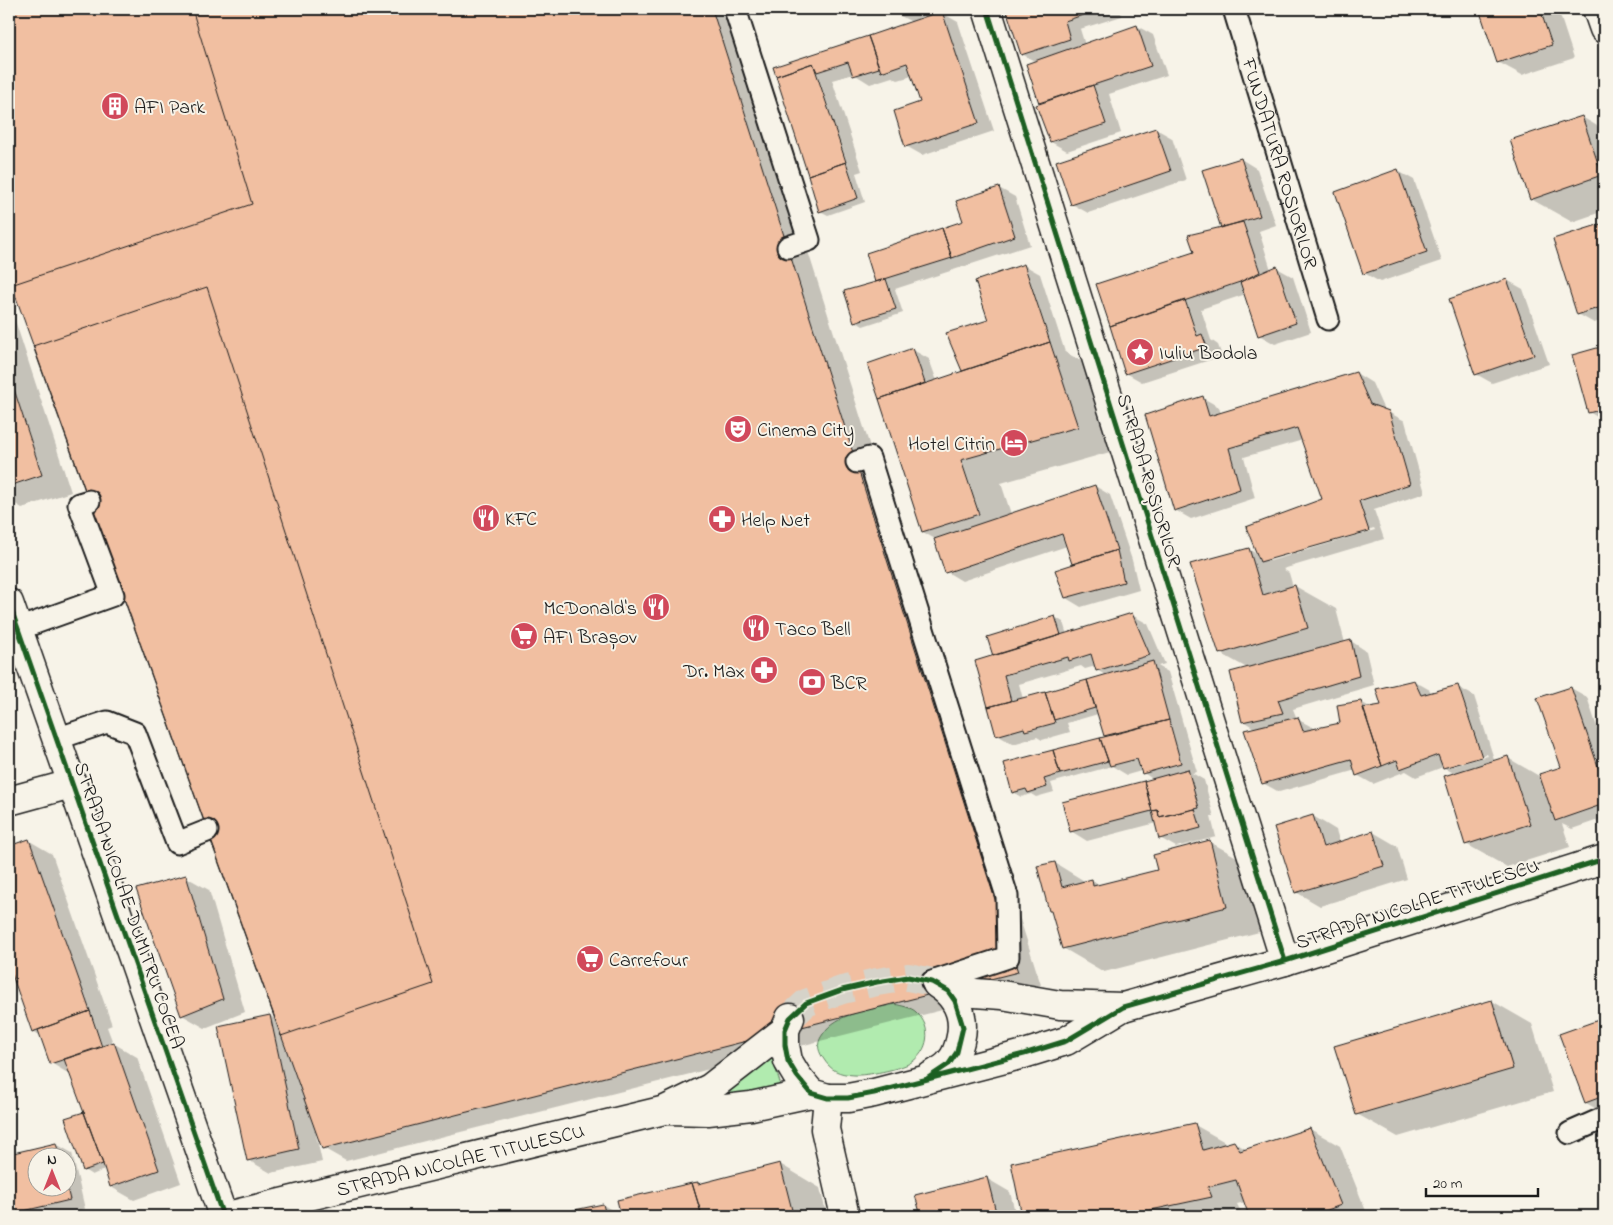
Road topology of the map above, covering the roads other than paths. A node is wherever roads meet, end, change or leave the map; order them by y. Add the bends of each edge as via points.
1 (735, 9) edge
2 (987, 9) edge
3 (1234, 9) edge
4 (788, 247) dead end
5 (1328, 319) dead end
6 (856, 462) dead end
7 (89, 501) dead end
8 (9, 603) edge
9 (18, 629) junction
10 (56, 739) junction
11 (71, 784) junction
12 (9, 801) edge
13 (207, 831) dead end
14 (1604, 859) edge
15 (1285, 961) junction
16 (940, 986) junction
17 (1124, 1007) junction
18 (928, 1078) junction
19 (820, 1095) junction
20 (665, 1110) junction
21 (1604, 1118) edge
22 (1570, 1133) dead end
23 (223, 1216) edge
24 (227, 1216) edge
25 (846, 1216) edge

1 - 4 lane via 809,240
2 - 15 street, STRADA ROȘIORILOR
3 - 5 lane, FUNDĂTURA ROȘIORILOR
6 - 16 lane via 869,458 1008,896 1008,957
7 - 9 lane via 79,504 113,595
8 - 9 street, STRADA NICOLAE DUMITRU COCEA
9 - 10 street, STRADA NICOLAE DUMITRU COCEA
10 - 11 street, STRADA NICOLAE DUMITRU COCEA
10 - 13 lane via 107,722 135,733 177,843
11 - 12 street
11 - 23 street, STRADA NICOLAE DUMITRU COCEA
14 - 15 street, STRADA NICOLAE TITULESCU
15 - 17 street, STRADA NICOLAE TITULESCU
16 - 17 street, STRADA NICOLAE TITULESCU via 1060,1004
16 - 18 street, STRADA NICOLAE TITULESCU via 955,1001 963,1027 957,1052 949,1064
17 - 18 street, STRADA NICOLAE TITULESCU via 1066,1041
18 - 19 street, STRADA NICOLAE TITULESCU via 874,1094 848,1098
19 - 20 street, STRADA NICOLAE TITULESCU via 708,1111
19 - 20 street, STRADA NICOLAE TITULESCU via 797,1076 788,1061 785,1045 788,1024 710,1088
19 - 25 street
20 - 24 street, STRADA NICOLAE TITULESCU
21 - 22 lane

